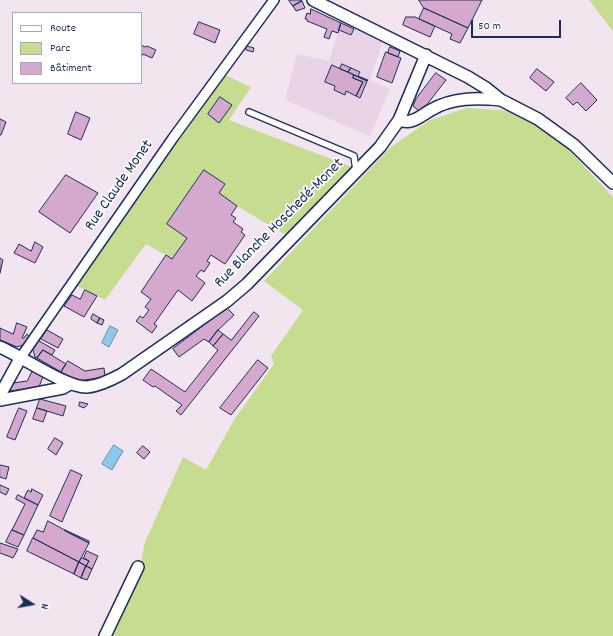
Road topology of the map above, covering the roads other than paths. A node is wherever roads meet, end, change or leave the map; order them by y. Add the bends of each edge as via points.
1 (274, 0) edge
2 (313, 0) edge
3 (426, 55) junction
4 (501, 100) junction
5 (249, 112) dead end
6 (399, 120) junction
7 (356, 172) junction
8 (613, 183) edge
9 (0, 347) edge
10 (21, 357) junction
11 (70, 384) junction
12 (0, 395) edge
13 (0, 400) edge
14 (138, 567) dead end
15 (105, 636) edge

1 - 10 street, Rue Claude Monet via 176,134
2 - 3 street
3 - 4 street via 486,88
3 - 6 street, Rue Blanche Hoschedé-Monet
4 - 6 street via 462,99 432,109 410,122
4 - 8 street via 538,119 574,145
5 - 7 lane via 354,156
6 - 7 street, Rue Blanche Hoschedé-Monet via 380,147
7 - 11 street, Rue Blanche Hoschedé-Monet via 248,284 227,301 113,380 86,387
9 - 10 street
10 - 11 street
10 - 12 street, Rue Claude Monet
11 - 13 street via 63,388
14 - 15 street

